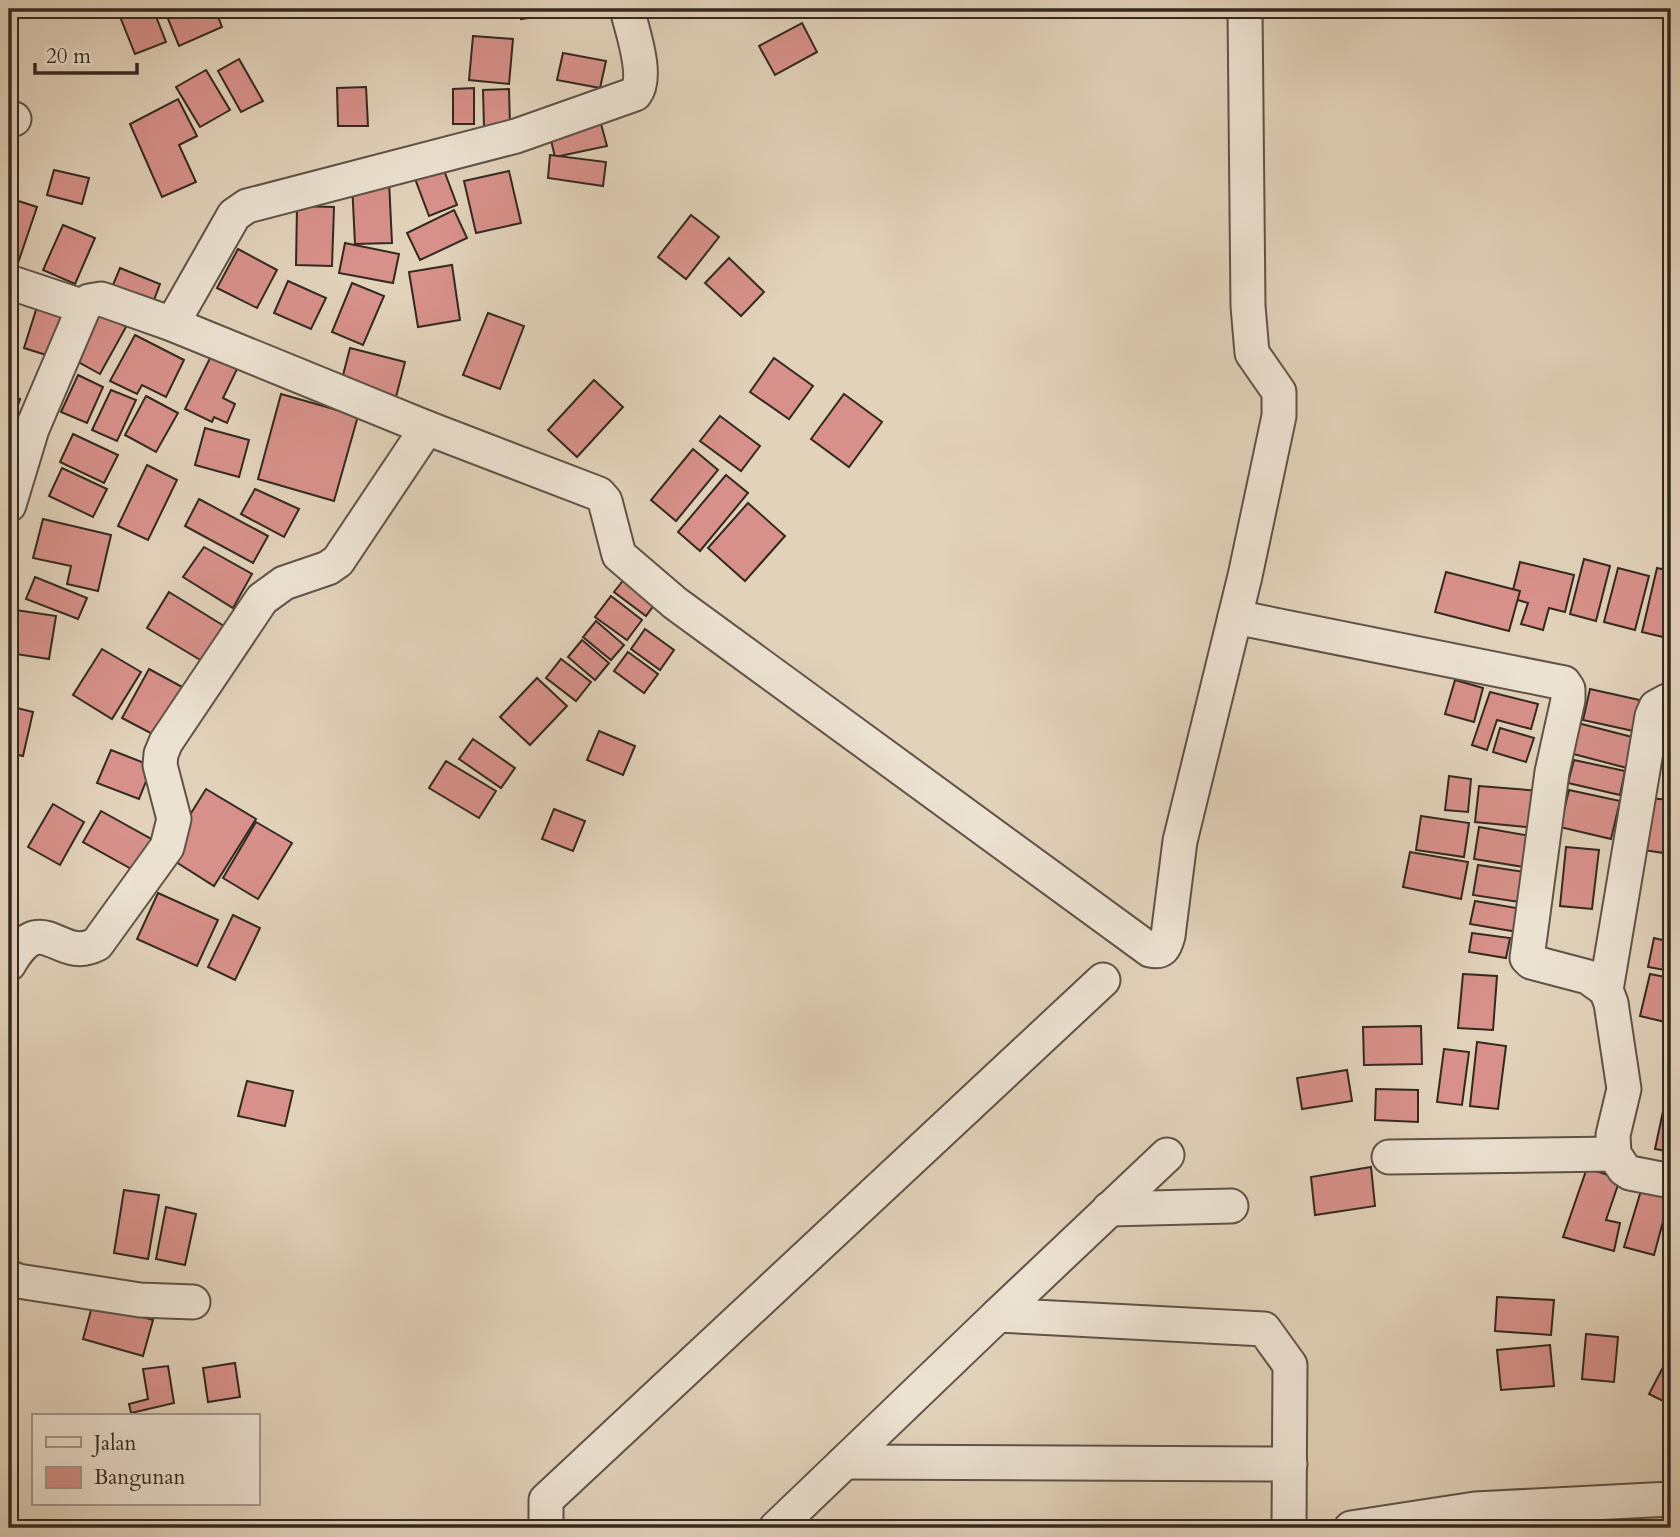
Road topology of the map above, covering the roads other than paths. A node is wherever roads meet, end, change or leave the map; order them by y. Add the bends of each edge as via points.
1 (627, 9) edge
2 (1245, 9) edge
3 (9, 282) edge
4 (84, 307) junction
5 (172, 324) junction
6 (428, 428) junction
7 (9, 505) edge
8 (1236, 617) junction
9 (1671, 702) edge
10 (9, 964) edge
11 (1103, 980) dead end
12 (1606, 990) junction
13 (1614, 1154) junction
14 (1167, 1155) dead end
15 (1389, 1157) dead end
16 (1671, 1181) edge
17 (1231, 1206) dead end
18 (1110, 1209) junction
19 (9, 1277) edge
20 (193, 1301) dead end
21 (998, 1315) junction
22 (845, 1462) junction
23 (1290, 1464) junction
24 (1671, 1499) edge
25 (1605, 1515) edge
26 (1449, 1520) edge
27 (545, 1528) edge
28 (776, 1528) edge
29 (1289, 1528) edge
30 (1351, 1528) edge

1 - 5 street via 642,77 635,94 516,136 247,206 234,215
2 - 8 street via 1252,354 1279,392 1279,416
3 - 4 street
4 - 5 street via 101,299
4 - 7 street via 32,429
5 - 6 street
6 - 8 street via 599,494 605,501 619,555 675,603 1154,951 1165,948 1168,936 1180,842
6 - 10 street via 338,561 284,583 262,599 166,742 160,765 174,819 167,846 97,944 77,950 52,940 32,939 18,948
8 - 12 street via 1564,683 1568,699 1552,772 1527,958 1588,977
9 - 12 street via 1656,707 1652,716
11 - 27 street via 545,1500
12 - 13 street via 1624,1089
13 - 15 street
13 - 16 street via 1630,1173
14 - 18 street
17 - 18 street
18 - 21 street
19 - 20 street via 140,1300
21 - 22 street
21 - 23 street via 1264,1329 1290,1365
22 - 23 street
22 - 28 street
23 - 29 street
24 - 25 street
25 - 26 street via 1475,1509
26 - 30 street

